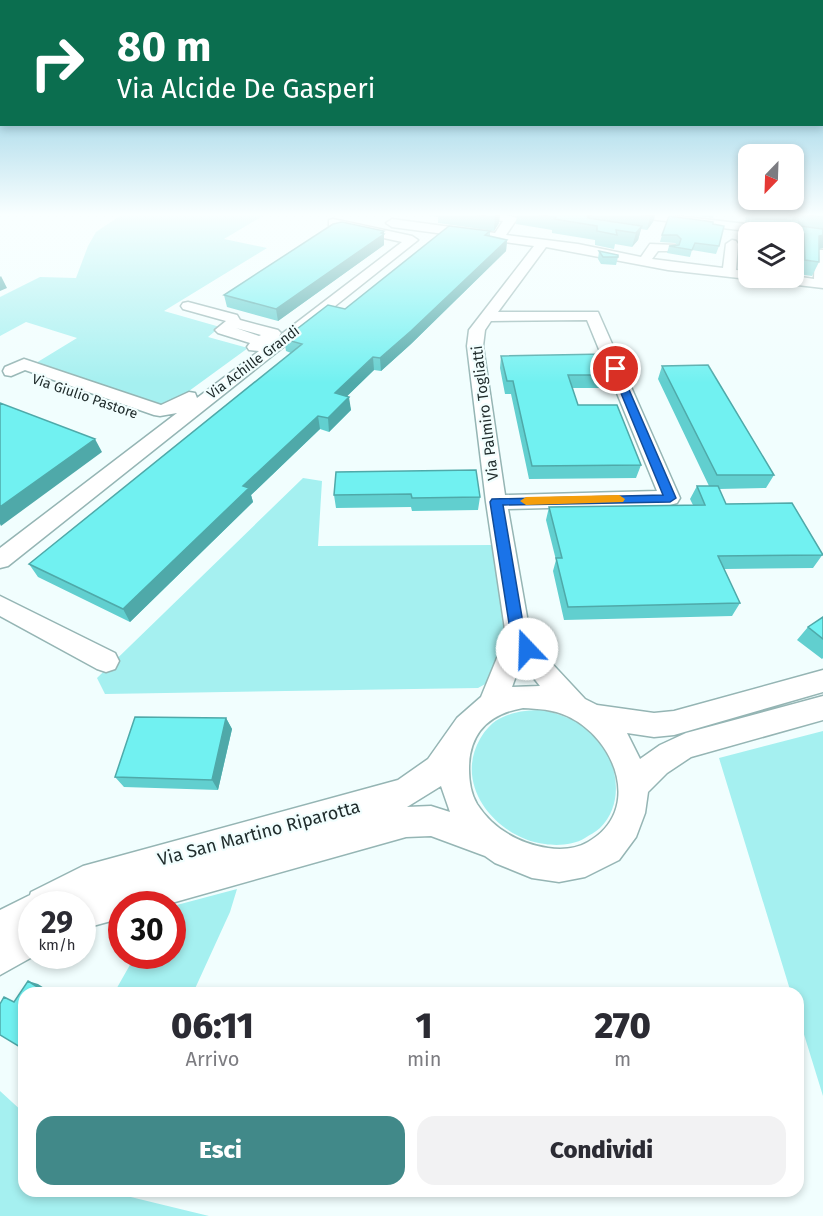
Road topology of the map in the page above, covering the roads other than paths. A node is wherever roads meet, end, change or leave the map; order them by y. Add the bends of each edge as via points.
1 (370, 270) edge
2 (523, 270) edge
3 (706, 270) edge
4 (729, 270) edge
5 (729, 273) junction
6 (738, 274) edge
7 (804, 281) edge
8 (822, 284) edge
9 (188, 306) dead end
10 (487, 317) junction
11 (270, 340) junction
12 (6, 369) edge
13 (169, 426) junction
14 (496, 502) junction
15 (30, 535) junction
16 (0, 549) edge
17 (0, 560) edge
18 (1, 606) edge
19 (518, 636) junction
20 (106, 661) dead end
21 (823, 681) edge
22 (492, 705) junction
23 (823, 708) edge
24 (586, 712) junction
25 (459, 740) junction
26 (634, 786) junction
27 (488, 841) junction
28 (67, 891) edge
29 (96, 908) edge
30 (18, 919) edge
31 (0, 929) edge
32 (18, 946) edge
33 (0, 957) edge

1 - 11 street, Via Achille Grandi
2 - 10 street, Via Palmiro Togliatti
3 - 5 street
4 - 5 street
5 - 6 street
7 - 8 street
9 - 11 street via 273,333
10 - 14 street, Via Palmiro Togliatti via 477,330 475,346
10 - 14 street via 593,315 670,498
11 - 12 street via 166,411 24,364
11 - 13 street, Via Achille Grandi
12 - 13 street, Via Giulio Pastore
13 - 15 street, Via Achille Grandi
14 - 19 street, Via Palmiro Togliatti
15 - 16 street, Via Achille Grandi
15 - 17 street, Via Achille Grandi
18 - 20 street
19 - 22 street, Via Palmiro Togliatti
19 - 24 street via 535,663
21 - 24 street via 674,723 654,724
22 - 24 street via 535,696 558,699
22 - 25 street via 472,720
23 - 26 street via 686,746 665,756
24 - 26 street via 613,736 627,760
25 - 27 street via 453,765 456,791 468,818
25 - 28 street, Via San Martino Riparotta via 433,774 405,793 83,882
26 - 27 street via 631,812 620,836 600,854 574,864 544,866 514,857
27 - 29 street, Via San Martino Riparotta via 431,821 406,822
30 - 31 street
32 - 33 street

